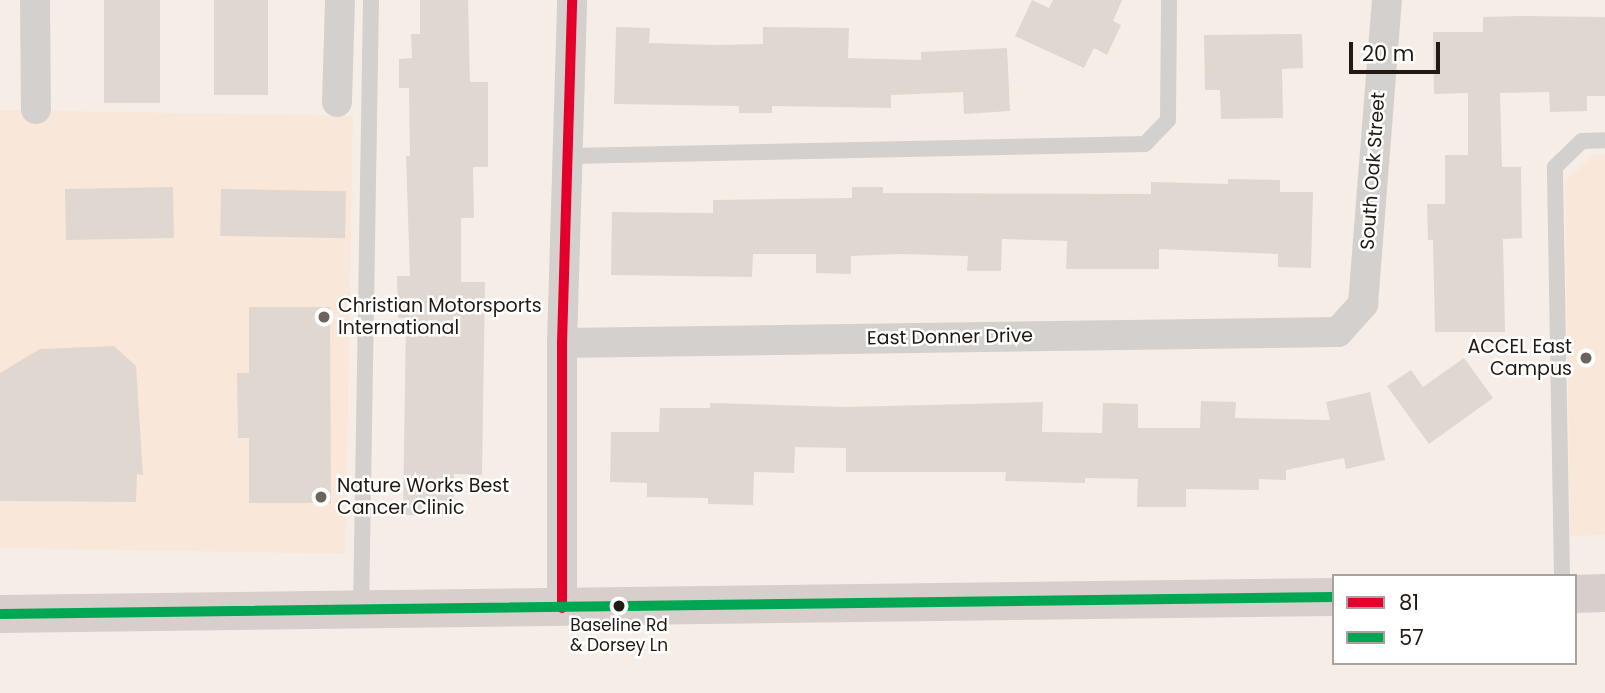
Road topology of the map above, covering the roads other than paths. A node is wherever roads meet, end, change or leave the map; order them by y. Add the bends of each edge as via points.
1 (35, 0) edge
2 (341, 0) edge
3 (371, 0) edge
4 (572, 0) edge
5 (1169, 0) edge
6 (1387, 0) edge
7 (337, 102) dead end
8 (36, 109) dead end
9 (1605, 140) edge
10 (568, 156) junction
11 (1338, 332) joint
12 (562, 342) junction
13 (1562, 574) edge
14 (1605, 593) edge
15 (1577, 594) edge
16 (1332, 597) edge
17 (562, 608) junction
18 (361, 610) junction
19 (0, 614) edge

1 - 8 street
2 - 7 street
3 - 18 lane
4 - 10 street
5 - 10 lane via 1168,120 1145,144
6 - 11 street, South Oak Street via 1363,304
9 - 13 lane via 1582,141 1555,166
10 - 12 street
11 - 12 street, East Donner Drive
12 - 17 street
14 - 15 main road
16 - 17 main road
17 - 18 main road
18 - 19 main road

